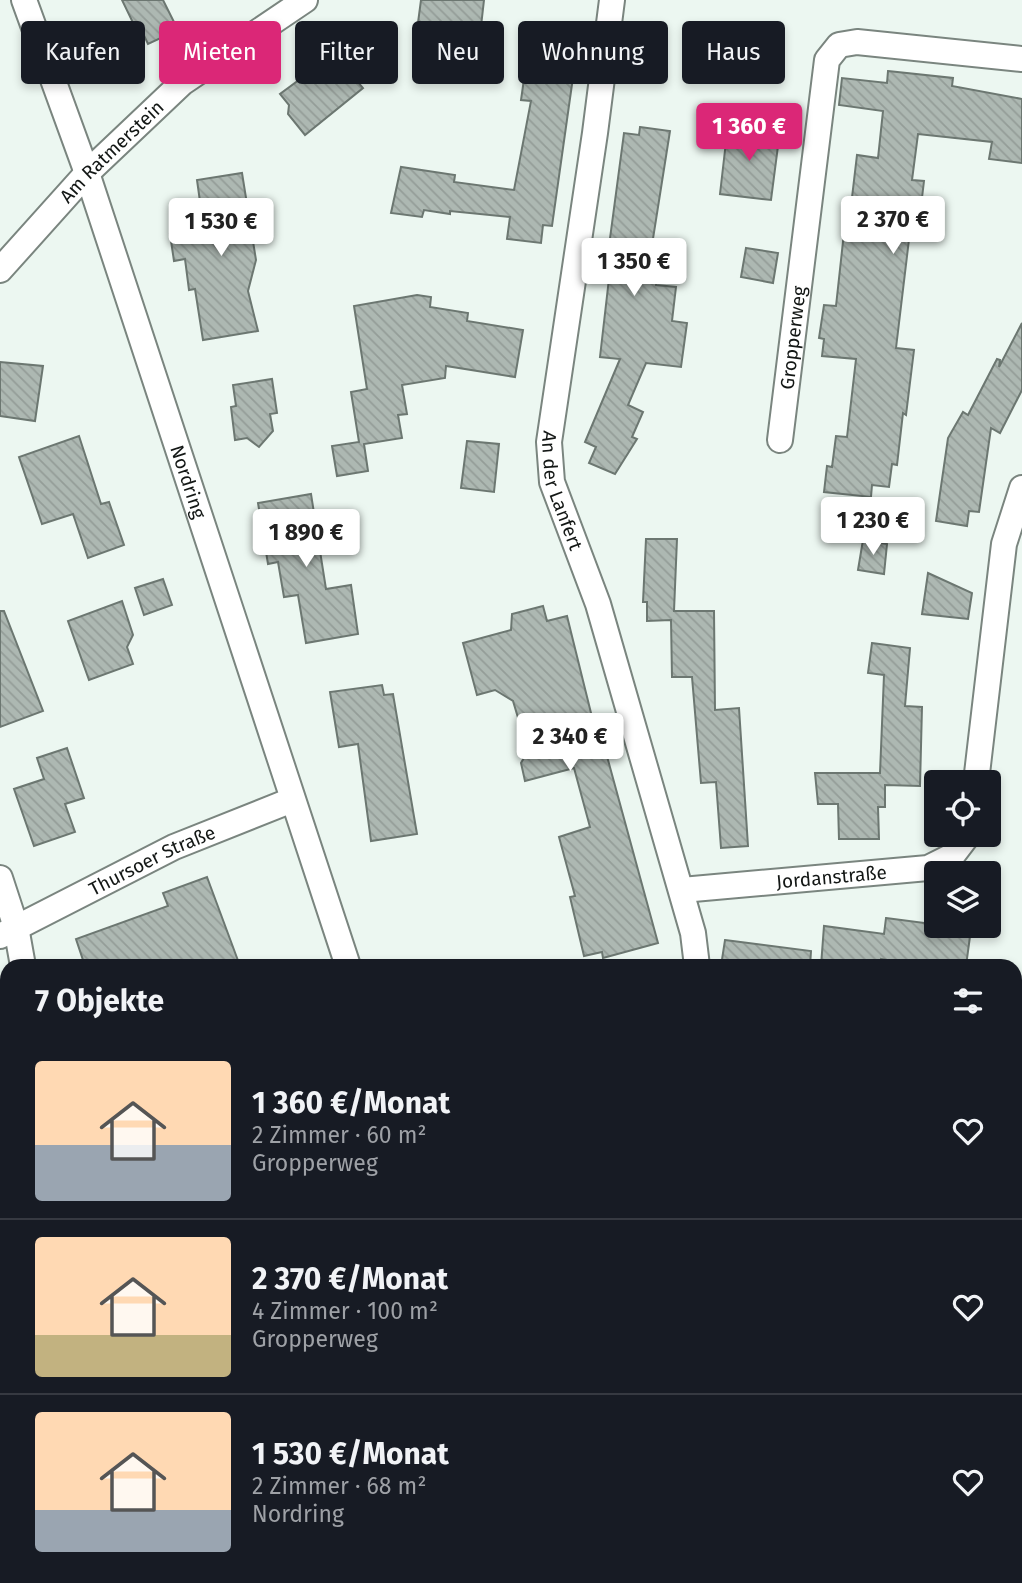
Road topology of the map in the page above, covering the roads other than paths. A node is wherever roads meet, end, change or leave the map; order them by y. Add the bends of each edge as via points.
1 (24, 0) edge
2 (305, 0) edge
3 (612, 0) edge
4 (1022, 59) edge
5 (87, 173) junction
6 (0, 270) edge
7 (780, 440) dead end
8 (1022, 488) edge
9 (977, 770) edge
10 (292, 800) junction
11 (959, 847) edge
12 (0, 878) edge
13 (682, 890) junction
14 (8, 932) edge
15 (20, 959) edge
16 (346, 959) edge
17 (696, 959) edge

1 - 5 street, Nordring
2 - 5 street, Am Ratmerstein via 182,83
3 - 13 street, An der Lanfert via 549,442 552,482 598,604
4 - 7 street, Gropperweg via 858,42 839,45 827,60
5 - 6 street, Am Ratmerstein
5 - 10 street, Nordring
8 - 9 street via 1004,544
10 - 14 street, Thursoer Straße via 174,847
10 - 16 street, Nordring
11 - 13 street, Jordanstraße via 952,856 928,868
12 - 14 street
13 - 17 street, An der Lanfert
14 - 15 street

